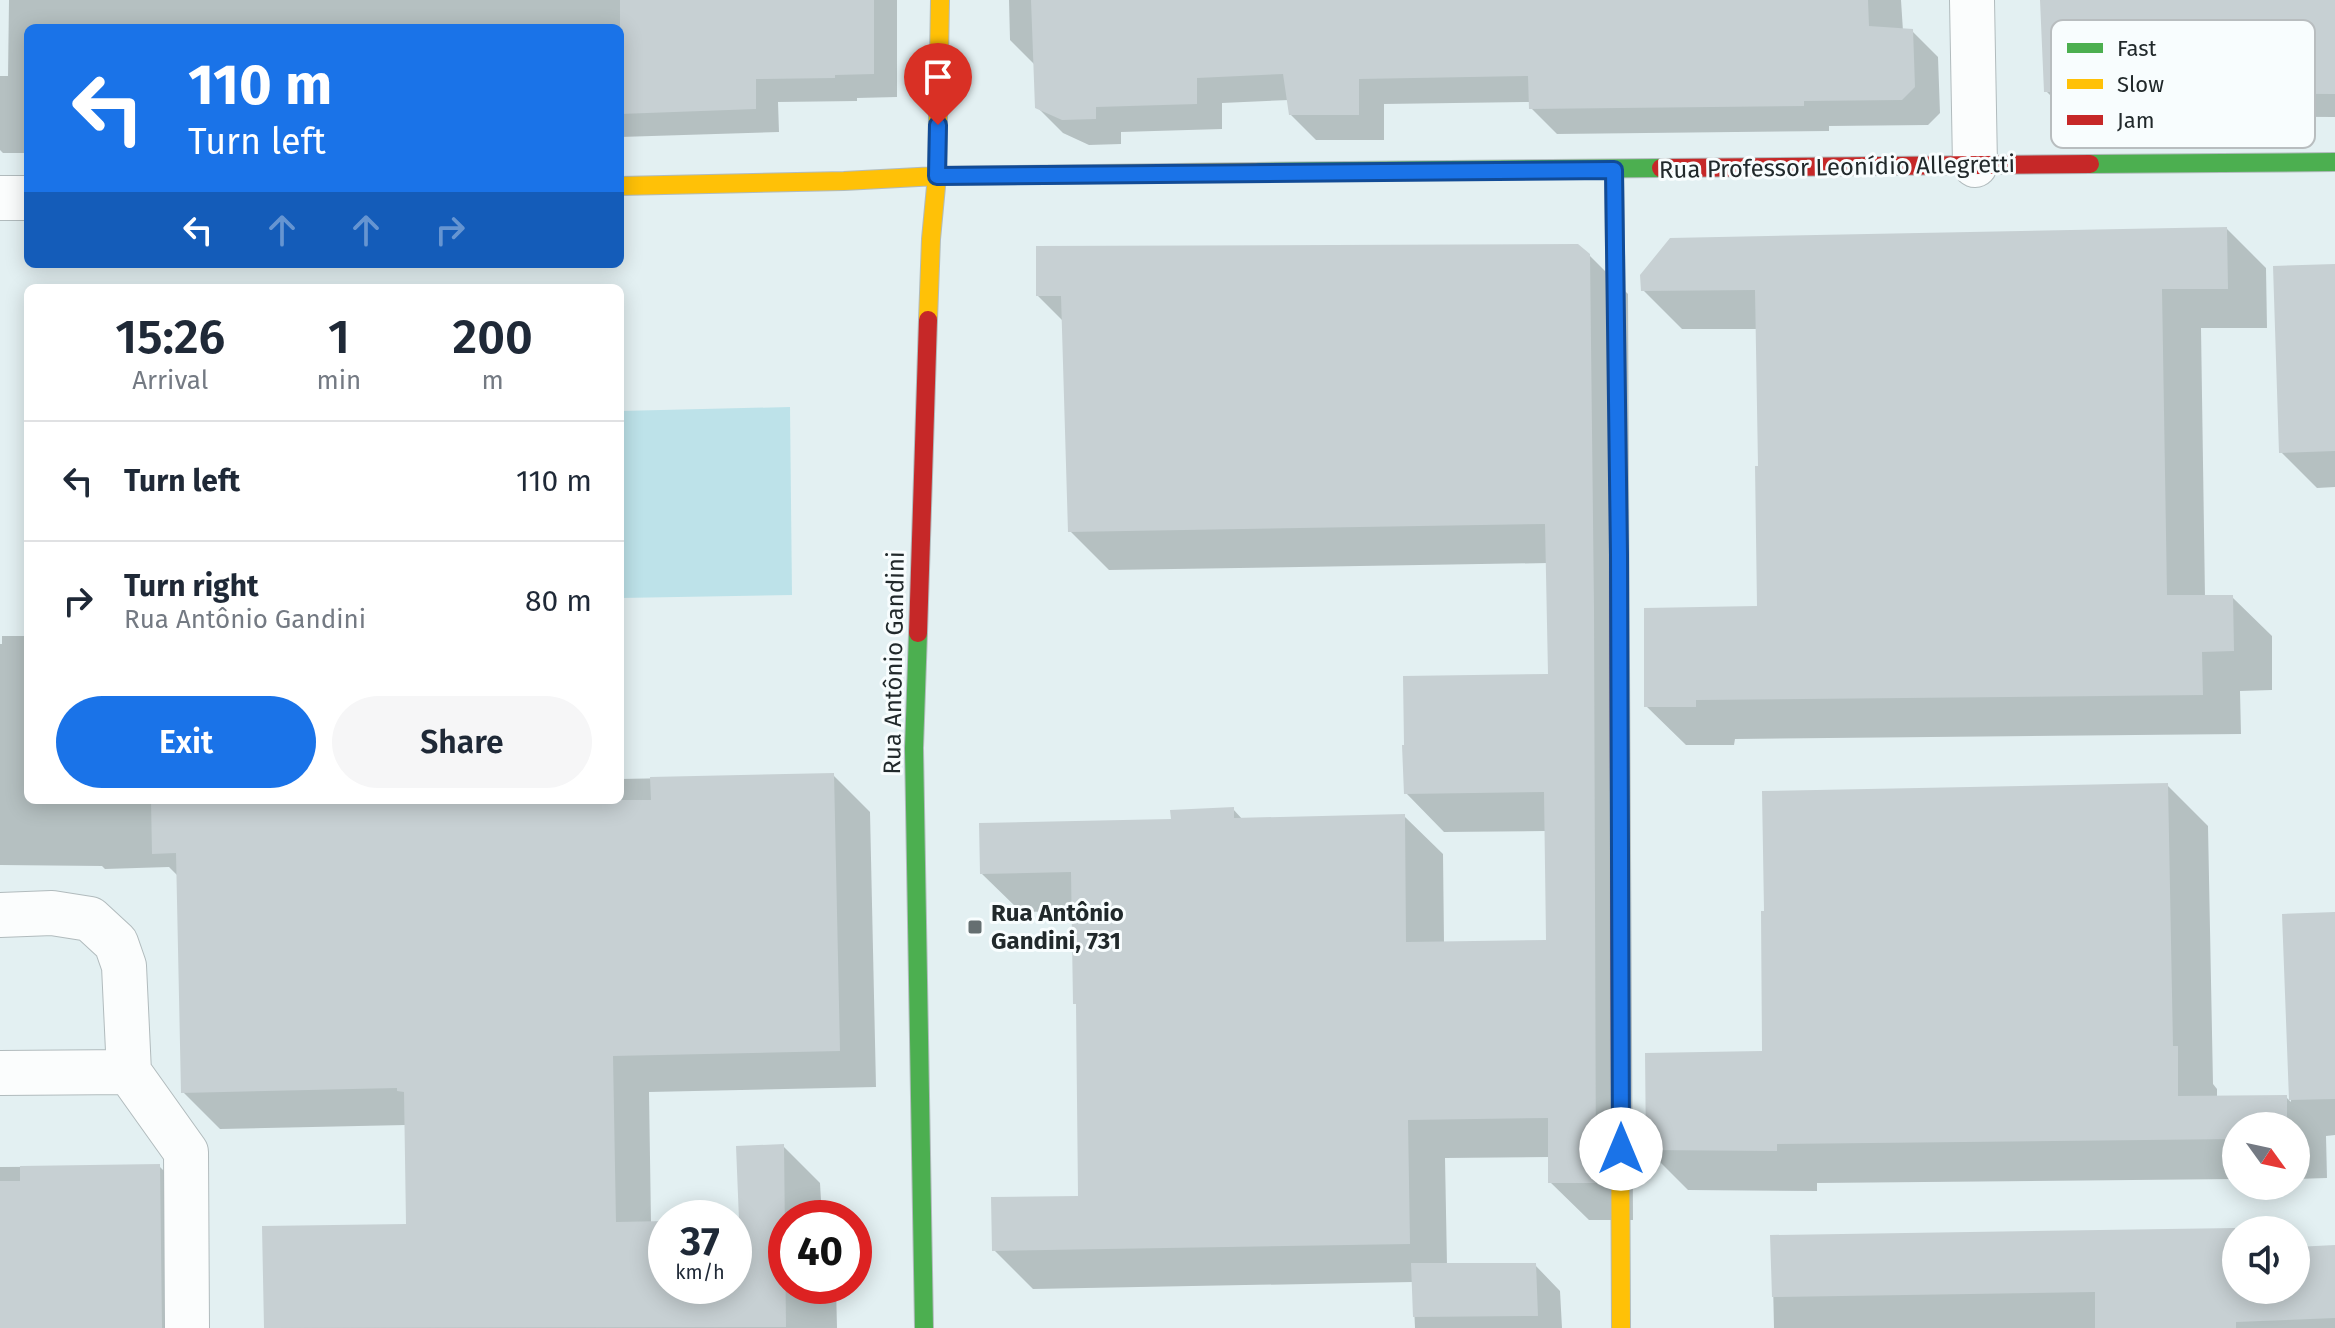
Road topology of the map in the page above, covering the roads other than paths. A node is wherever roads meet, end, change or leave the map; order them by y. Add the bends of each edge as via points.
1 (940, 0) edge
2 (1972, 0) edge
3 (2335, 162) edge
4 (1975, 165) junction
5 (1614, 170) junction
6 (937, 176) junction
7 (624, 186) edge
8 (0, 198) edge
9 (24, 198) edge
10 (0, 915) edge
11 (129, 1072) junction
12 (0, 1073) edge
13 (187, 1328) edge
14 (924, 1328) edge
15 (1621, 1328) edge

1 - 6 street, Rua Antônio Gandini
2 - 4 street
3 - 4 street, Rua Professor Leonídio Allegretti
4 - 5 street, Rua Professor Leonídio Allegretti
5 - 6 street, Rua Professor Leonídio Allegretti
5 - 15 street
6 - 7 street, Rua Professor Leonídio Allegretti
6 - 14 street, Rua Antônio Gandini via 914,748
8 - 9 street
10 - 11 street via 52,913 90,919 116,943 124,966
11 - 12 street
11 - 13 street via 186,1152

